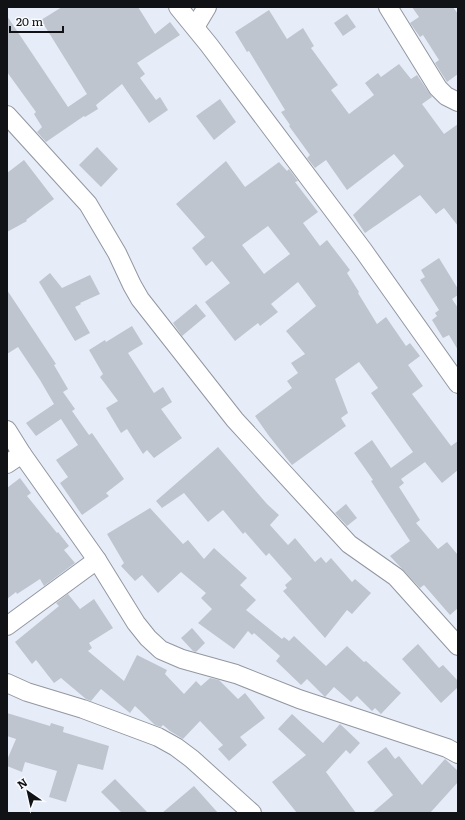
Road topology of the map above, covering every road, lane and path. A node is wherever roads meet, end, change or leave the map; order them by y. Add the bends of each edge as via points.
1 (178, 7) edge
2 (207, 7) edge
3 (388, 7) edge
4 (195, 27) junction
5 (458, 102) edge
6 (11, 125) edge
7 (458, 384) edge
8 (7, 430) edge
9 (22, 454) junction
10 (7, 464) edge
11 (97, 560) junction
12 (7, 626) edge
13 (458, 646) edge
14 (7, 683) edge
15 (458, 754) edge
16 (252, 813) edge

1 - 4 street
2 - 4 street
3 - 5 street via 438,88
4 - 7 street via 358,244
6 - 13 street via 88,204 114,247 140,299 235,420 349,544 396,578
8 - 9 street
9 - 10 street
9 - 11 street
11 - 12 street
11 - 15 street via 136,623 161,650 182,659 236,674 299,699 447,748
14 - 16 street via 27,692 83,708 158,737 192,759

